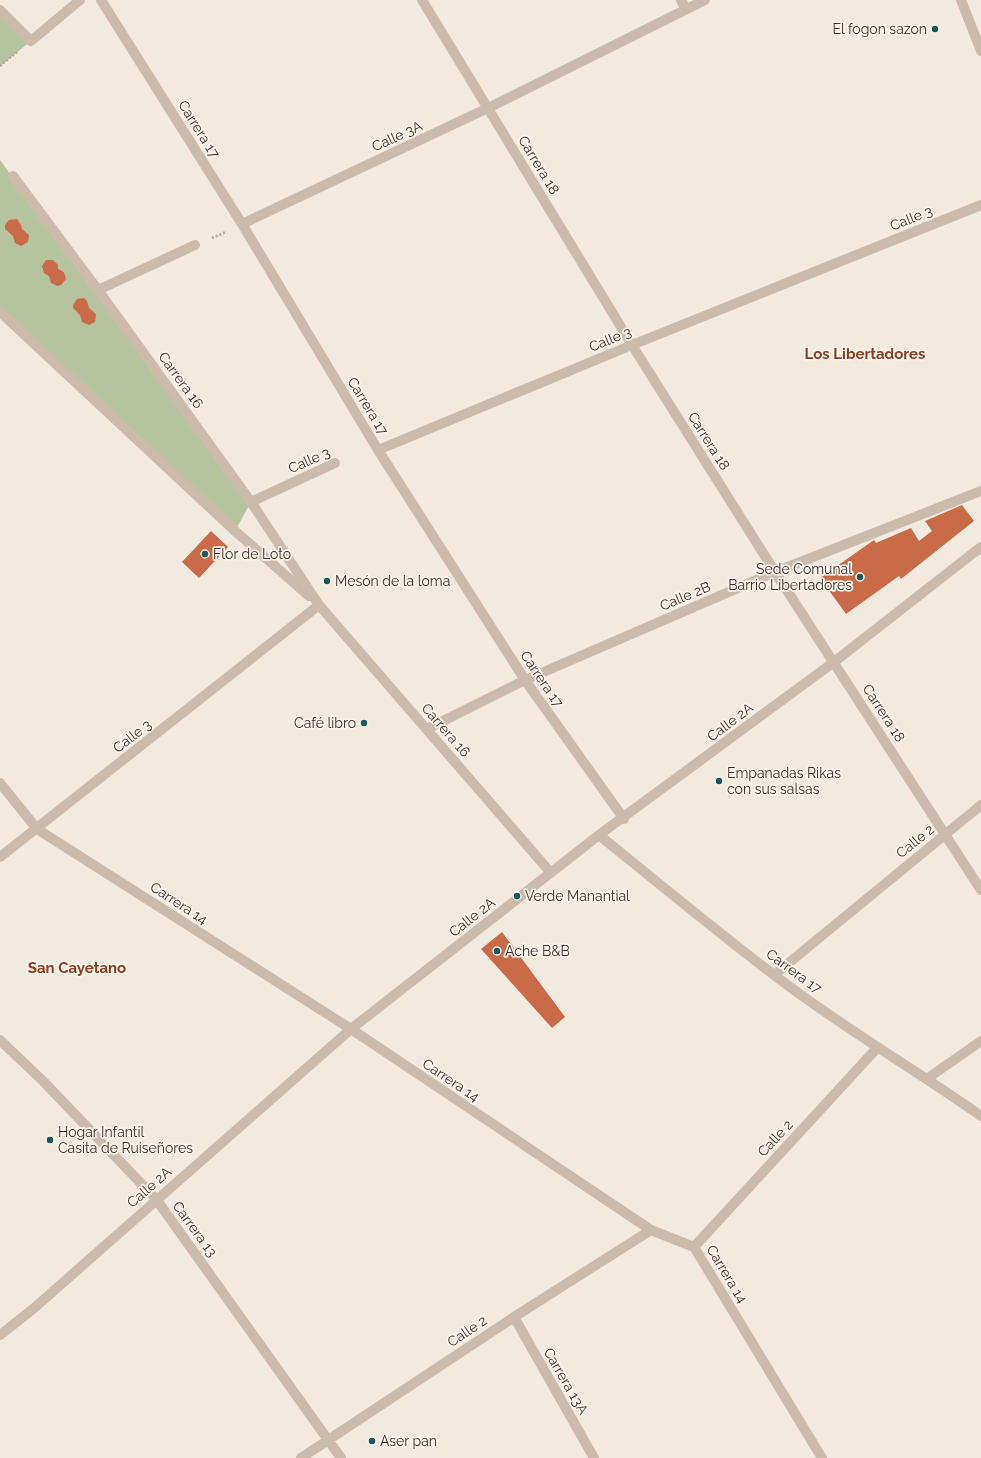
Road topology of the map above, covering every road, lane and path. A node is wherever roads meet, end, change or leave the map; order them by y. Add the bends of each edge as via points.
1 (80, 0) edge
2 (101, 0) edge
3 (422, 0) edge
4 (704, 0) edge
5 (961, 0) edge
6 (683, 4) edge
7 (0, 10) edge
8 (981, 51) edge
9 (488, 108) junction
10 (13, 176) dead end
11 (981, 205) edge
12 (242, 224) junction
13 (195, 245) joint
14 (98, 290) junction
15 (0, 312) edge
16 (632, 345) junction
17 (378, 450) junction
18 (335, 463) dead end
19 (981, 491) edge
20 (251, 502) junction
21 (981, 547) edge
22 (775, 572) junction
23 (320, 605) junction
24 (834, 662) junction
25 (525, 680) junction
26 (427, 729) junction
27 (0, 783) edge
28 (981, 805) edge
29 (624, 819) junction
30 (37, 829) junction
31 (599, 835) junction
32 (946, 835) junction
33 (0, 857) edge
34 (551, 874) junction
35 (981, 890) edge
36 (774, 975) junction
37 (351, 1029) junction
38 (0, 1040) edge
39 (981, 1041) edge
40 (877, 1048) junction
41 (928, 1078) junction
42 (981, 1116) edge
43 (156, 1199) junction
44 (651, 1230) junction
45 (694, 1247) junction
46 (514, 1317) junction
47 (0, 1335) edge
48 (329, 1440) junction
49 (301, 1458) edge
50 (341, 1458) edge
51 (594, 1458) edge
52 (822, 1458) edge

1 - 7 street via 31,41
2 - 12 street, Carrera 17
3 - 9 street, Carrera 18
4 - 6 street, Calle 3A
5 - 8 street
6 - 9 street, Calle 3A
9 - 12 street, Calle 3A
9 - 16 street, Carrera 18
10 - 14 street, Carrera 16
11 - 16 street, Calle 3
12 - 13 path
12 - 17 street, Carrera 17
13 - 14 street
14 - 20 street, Carrera 16
15 - 23 street, Carrera 16 via 235,531
16 - 17 street, Calle 3
16 - 22 street, Carrera 18
17 - 25 street, Carrera 17
18 - 20 street, Calle 3
19 - 22 street, Calle 2B
20 - 23 street, Carrera 16
21 - 24 street, Calle 2A
22 - 24 street, Carrera 18
22 - 25 street, Calle 2B
23 - 26 street, Carrera 16
23 - 30 street, Calle 3
24 - 29 street, Calle 2A
24 - 32 street, Carrera 18
25 - 26 street, Calle 2B
25 - 29 street, Carrera 17
26 - 34 street, Carrera 16
27 - 30 street, Carrera 14
28 - 32 street, Calle 2
29 - 31 street, Calle 2A
30 - 33 street, Calle 3
30 - 37 street, Carrera 14
31 - 34 street, Calle 2A
31 - 36 street, Carrera 17
32 - 35 street, Carrera 18
32 - 36 street, Calle 2
34 - 37 street, Calle 2A
36 - 40 street, Carrera 17
37 - 43 street, Calle 2A
37 - 44 street, Carrera 14
38 - 43 street, Carrera 13
39 - 41 street
40 - 41 street, Carrera 17
40 - 45 street, Calle 2
41 - 42 street, Carrera 17
43 - 47 street, Calle 2A via 33,1309
43 - 48 street, Carrera 13
44 - 45 street, Carrera 14
44 - 46 street, Calle 2
45 - 52 street, Carrera 14
46 - 48 street, Calle 2
46 - 51 street, Carrera 13A
48 - 49 street, Calle 2
48 - 50 street, Carrera 13

